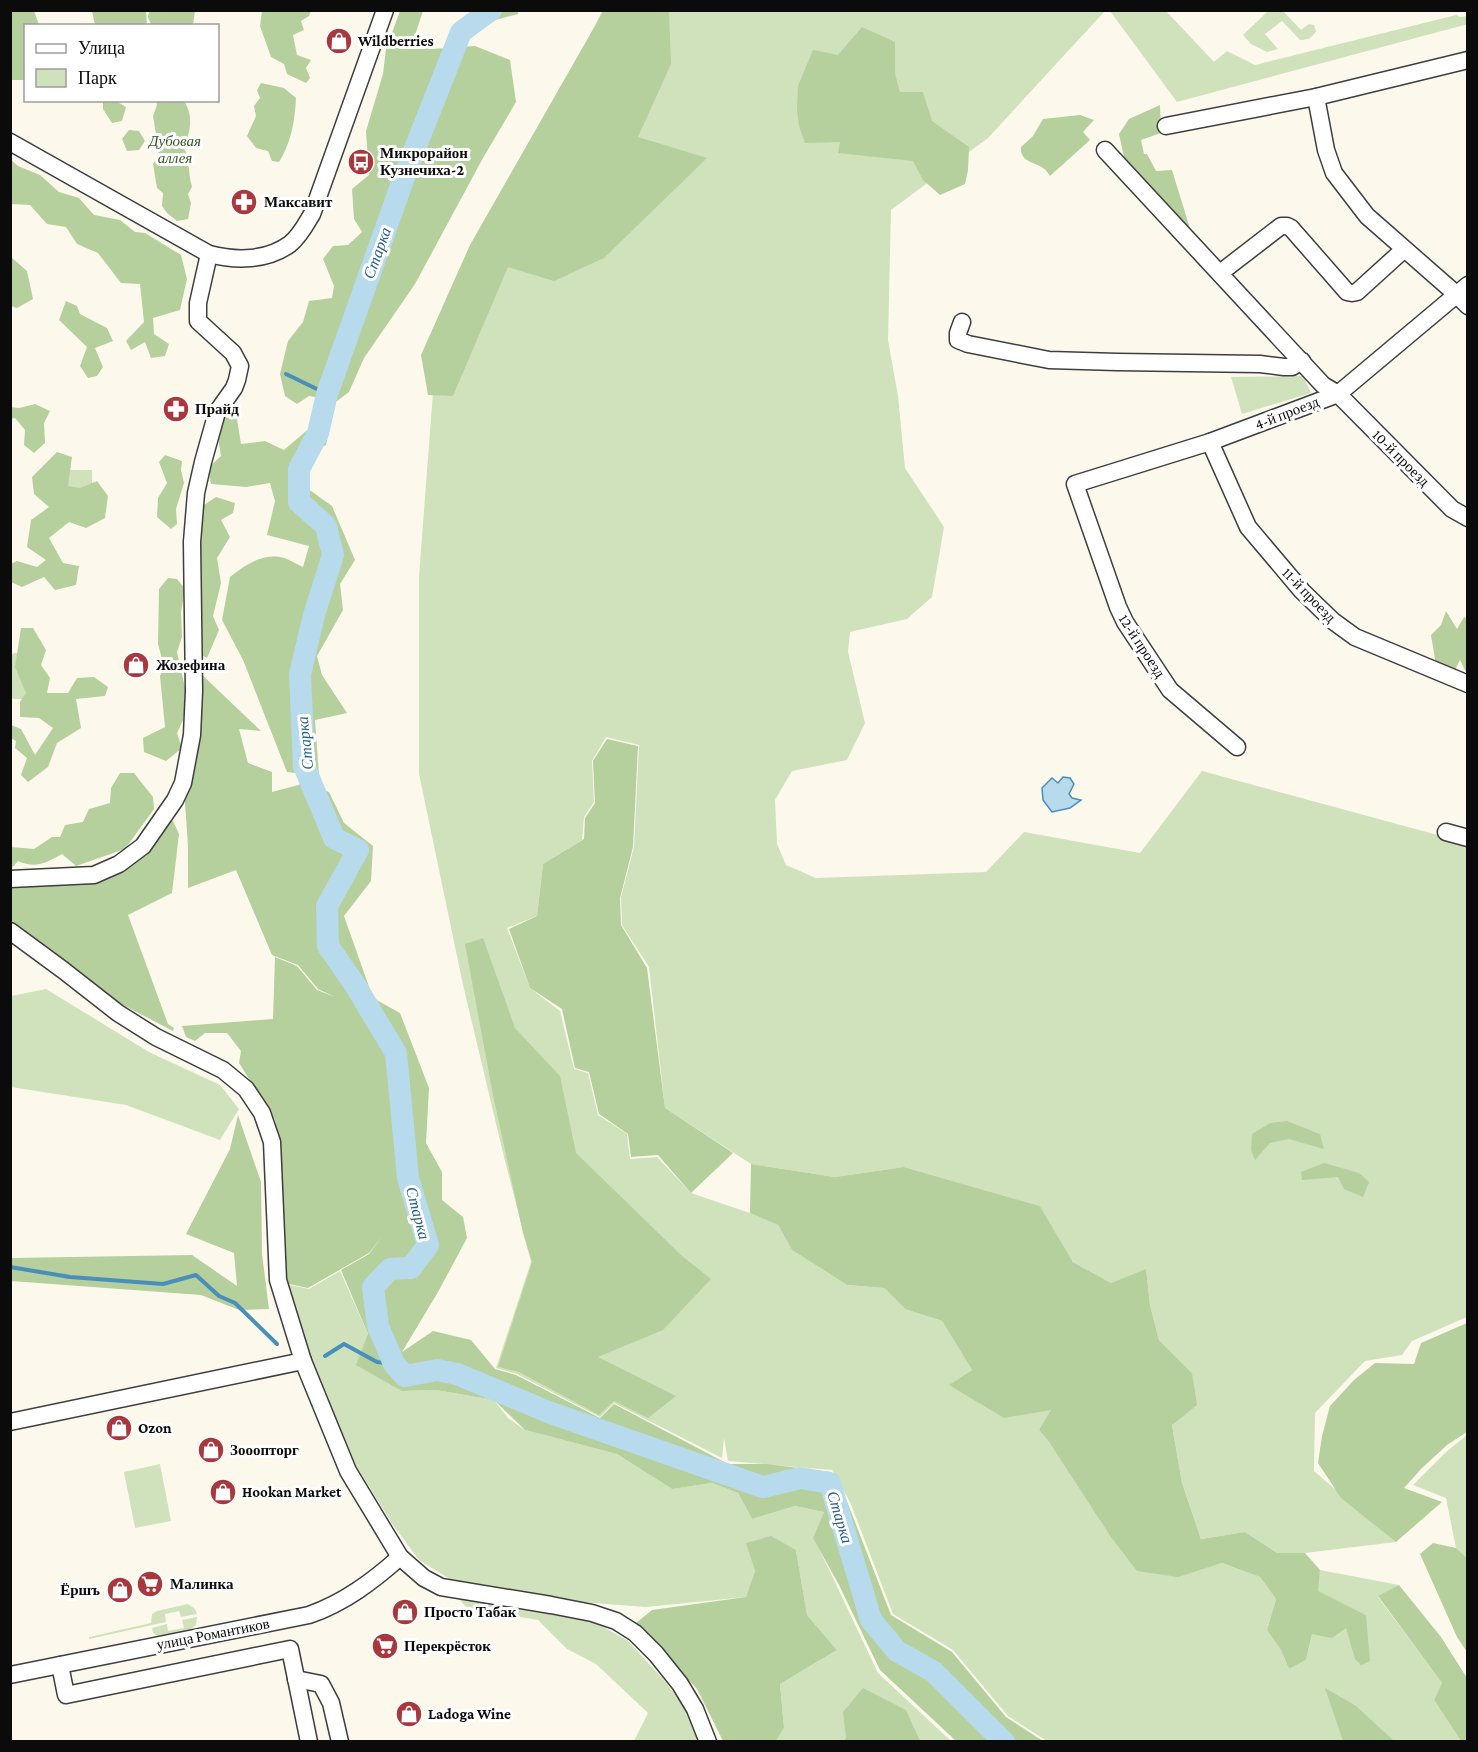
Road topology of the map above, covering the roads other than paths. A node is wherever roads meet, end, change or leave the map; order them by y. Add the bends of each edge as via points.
1 (385, 10) edge
2 (1467, 60) edge
3 (1316, 97) junction
4 (1166, 126) dead end
5 (10, 142) edge
6 (1105, 150) dead end
7 (1400, 253) dead end
8 (209, 254) junction
9 (1220, 273) junction
10 (1464, 295) edge
11 (962, 322) dead end
12 (1302, 361) junction
13 (1338, 394) junction
14 (1210, 442) junction
15 (1075, 484) joint
16 (1467, 518) edge
17 (1467, 684) edge
18 (1237, 747) dead end
19 (1446, 832) dead end
20 (1467, 838) edge
21 (10, 879) edge
22 (10, 931) edge
23 (303, 1361) junction
24 (10, 1422) edge
25 (400, 1557) junction
26 (60, 1665) junction
27 (10, 1675) edge
28 (296, 1679) junction
29 (309, 1742) edge
30 (340, 1742) edge
31 (708, 1742) edge

1 - 8 street via 312,214 302,231 275,252 243,259
2 - 3 street
3 - 4 street
3 - 10 street via 1334,173 1367,216
5 - 8 street
6 - 9 street, 10-й проезд
7 - 9 street via 1352,294 1291,228 1281,226
8 - 21 street via 198,321 233,353 240,366 234,388 217,412 196,493 192,542 192,735 183,783 143,846 119,864 94,875
9 - 12 street, 10-й проезд
10 - 13 street, 4-й проезд
11 - 12 street via 958,340 1049,360 1284,367
12 - 13 street, 10-й проезд via 1323,385
13 - 14 street, 4-й проезд
13 - 16 street, 10-й проезд via 1452,508
14 - 15 street, 4-й проезд
14 - 17 street, 11-й проезд via 1248,527 1333,621 1355,637
15 - 18 street, 12-й проезд via 1125,621 1170,690
19 - 20 street
22 - 23 street via 118,1013 223,1070 246,1089 262,1113 272,1142 278,1280
23 - 24 street
23 - 25 street via 348,1471
25 - 26 street, улица Романтиков via 337,1604 309,1615
25 - 31 street via 441,1587 551,1605 616,1621 635,1633 680,1684
26 - 27 street, улица Романтиков
26 - 28 street via 66,1695 290,1649
28 - 29 street
28 - 30 street via 321,1684 331,1703

